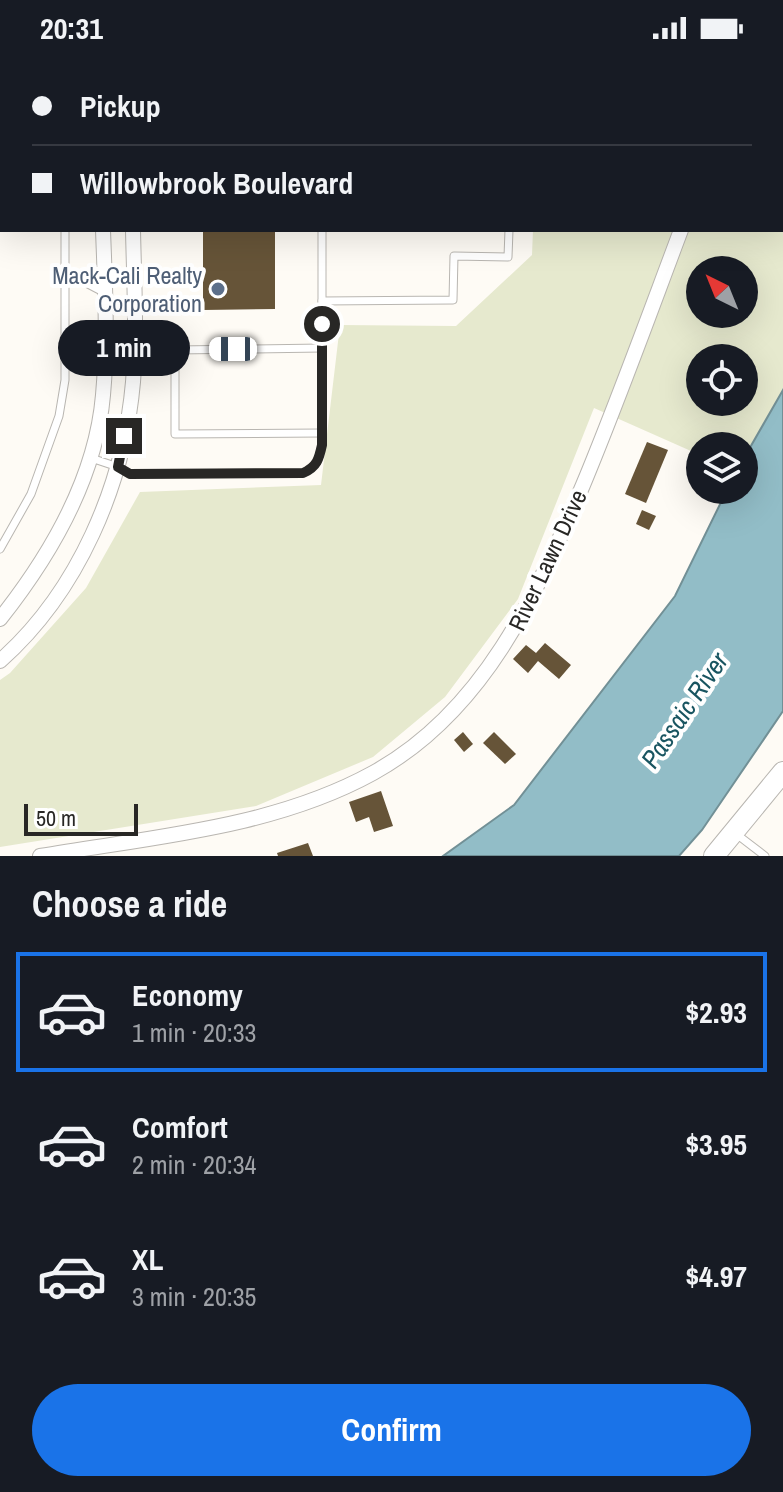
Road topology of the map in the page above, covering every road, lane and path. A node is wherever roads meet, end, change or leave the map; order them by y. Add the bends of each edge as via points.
1 (65, 232) edge
2 (103, 232) edge
3 (133, 232) edge
4 (322, 232) edge
5 (509, 232) edge
6 (680, 232) edge
7 (65, 272) junction
8 (105, 293) junction
9 (322, 301) junction
10 (322, 348) junction
11 (322, 433) junction
12 (89, 457) junction
13 (118, 467) junction
14 (0, 549) edge
15 (0, 619) edge
16 (0, 661) edge
17 (783, 772) edge
18 (734, 832) junction
19 (40, 856) edge
20 (714, 856) edge
21 (765, 856) edge

1 - 7 lane
2 - 8 street
3 - 13 street via 133,383
4 - 9 lane
5 - 9 lane via 508,257 454,256 453,300
6 - 19 street, River Lawn Drive via 613,414 528,608 451,714 372,773 303,803 217,825
7 - 8 lane
7 - 14 lane via 65,380 59,416 31,494
8 - 12 street via 103,396
9 - 10 lane
10 - 11 lane
10 - 11 lane via 175,350 175,434
11 - 13 lane via 319,458 303,473 130,474
12 - 13 lane
12 - 15 street via 53,544
13 - 16 street via 66,582
17 - 18 street
18 - 20 street
18 - 21 lane

